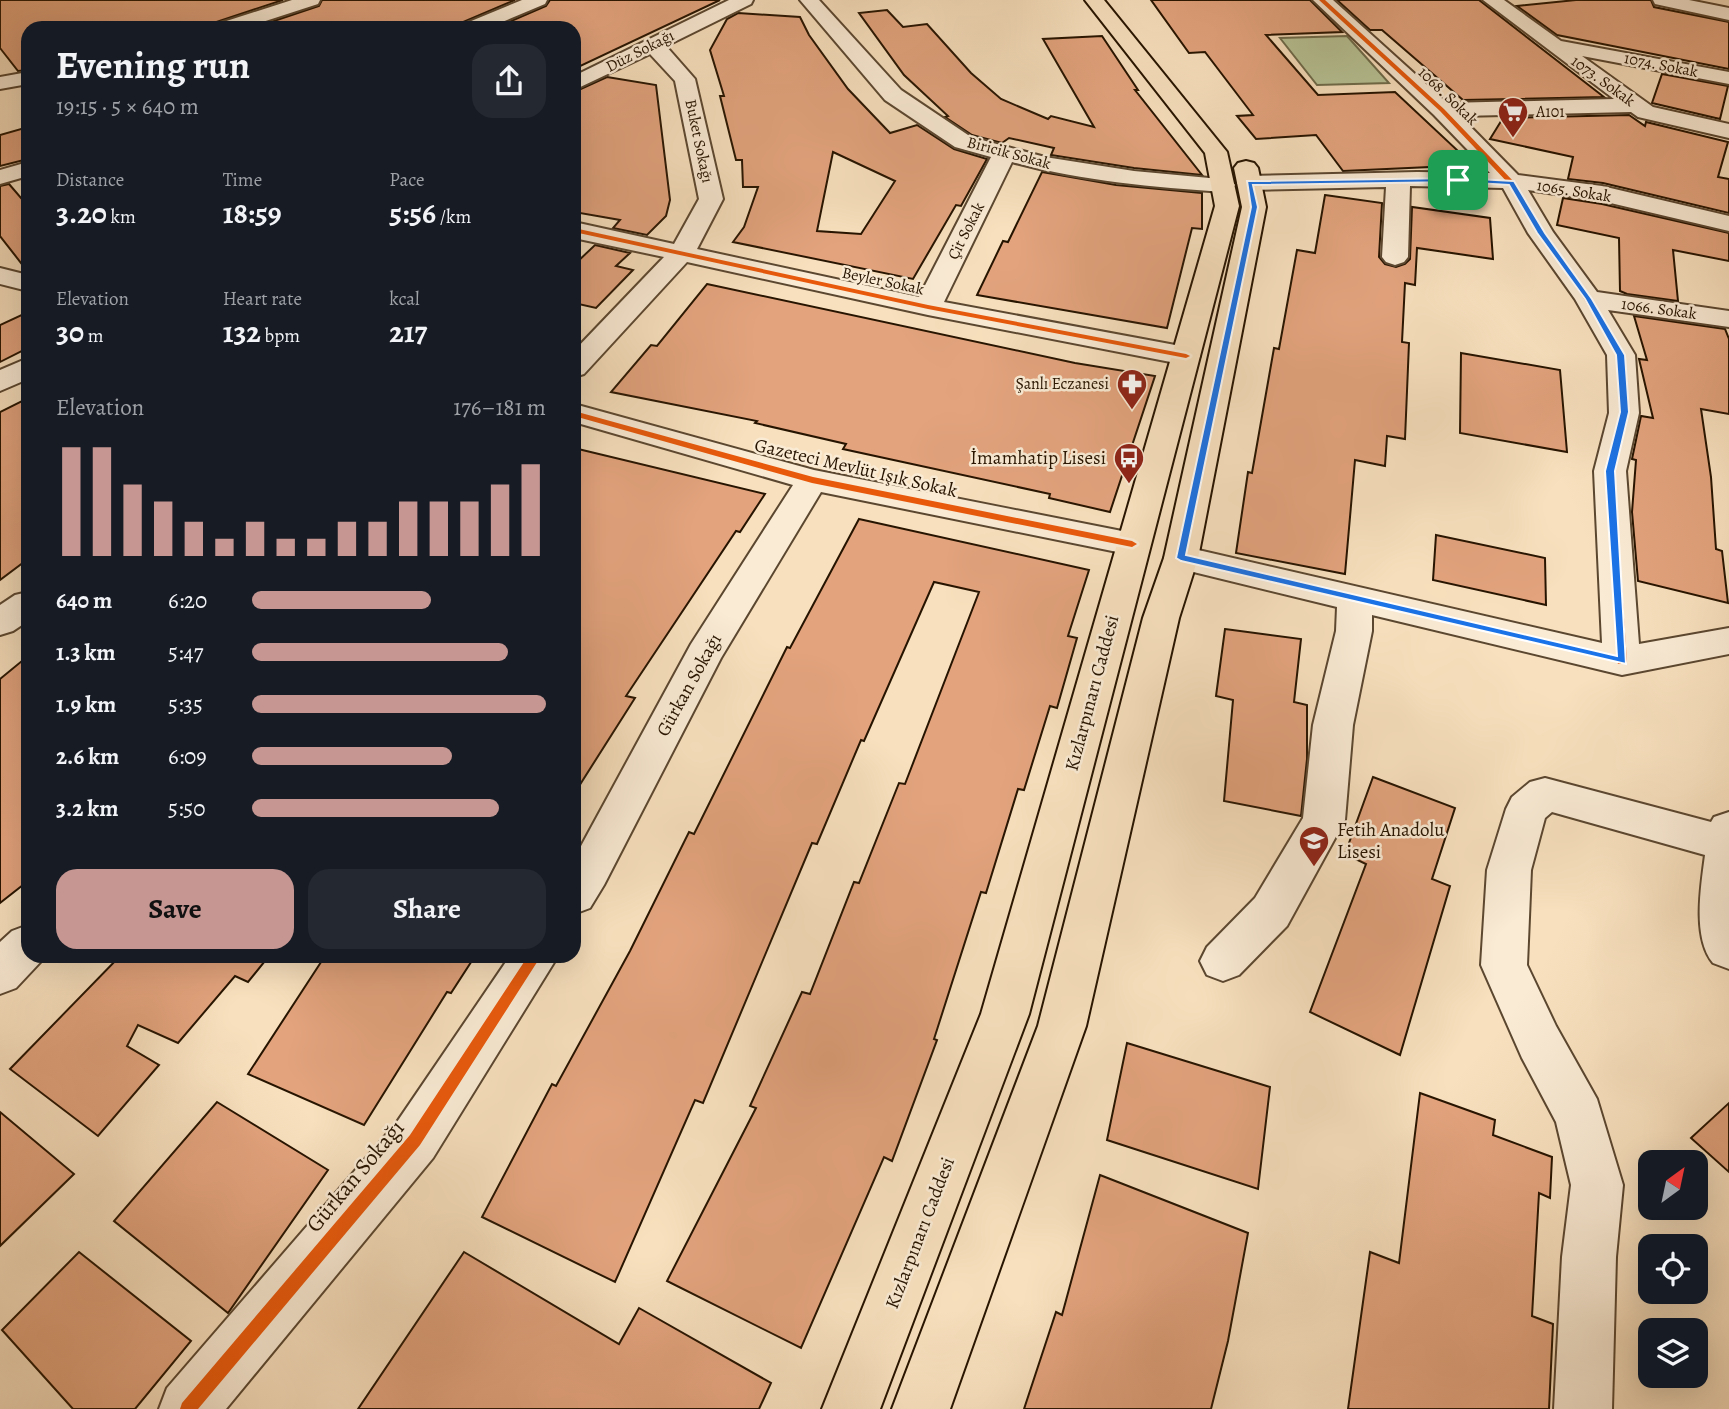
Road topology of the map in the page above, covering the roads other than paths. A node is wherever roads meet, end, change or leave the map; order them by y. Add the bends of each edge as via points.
1 (311, 0) edge
2 (538, 0) edge
3 (744, 0) edge
4 (809, 0) edge
5 (1094, 0) edge
6 (1125, 0) edge
7 (1322, 0) edge
8 (1492, 0) edge
9 (1662, 0) edge
10 (1729, 14) edge
11 (245, 21) edge
12 (488, 21) edge
13 (1552, 43) junction
14 (653, 44) junction
15 (1729, 78) edge
16 (21, 79) edge
17 (581, 80) edge
18 (0, 83) edge
19 (1636, 104) junction
20 (1442, 110) junction
21 (1729, 131) edge
22 (1004, 154) junction
23 (21, 171) edge
24 (0, 177) edge
25 (1398, 181) junction
26 (1512, 183) junction
27 (1236, 184) junction
28 (1729, 223) edge
29 (581, 231) edge
30 (682, 253) junction
31 (1395, 257) dead end
32 (0, 276) edge
33 (21, 281) edge
34 (1588, 299) junction
35 (928, 307) junction
36 (1729, 319) edge
37 (1186, 356) junction
38 (581, 361) edge
39 (21, 371) edge
40 (0, 382) edge
41 (581, 415) edge
42 (812, 480) junction
43 (1132, 544) junction
44 (1181, 558) junction
45 (1355, 598) junction
46 (21, 608) edge
47 (0, 622) edge
48 (1729, 641) edge
49 (1622, 661) junction
50 (1728, 837) edge
51 (581, 884) edge
52 (1729, 949) edge
53 (21, 952) edge
54 (1223, 961) dead end
55 (530, 963) edge
56 (0, 973) edge
57 (188, 1409) edge
58 (851, 1409) edge
59 (921, 1409) edge
60 (1583, 1409) edge

1 - 11 street
2 - 12 street
3 - 14 street, Düz Sokağı
4 - 22 street, Biricik Sokak via 893,95 963,142
5 - 27 main road, Kızlarpınarı Caddesi via 1216,152
6 - 27 main road, Kızlarpınarı Caddesi via 1243,154
7 - 20 street, 1068. Sokak
8 - 13 street, 1073. Sokak
9 - 10 street
13 - 15 street, 1074. Sokak
13 - 19 street, 1073. Sokak
14 - 17 street, Düz Sokağı
14 - 30 street, Buket Sokağı via 685,79 712,199
16 - 18 street
19 - 20 street
19 - 21 street, 1073. Sokak via 1646,112
20 - 26 street, 1068. Sokak
22 - 27 street, Biricik Sokak via 1134,178
22 - 35 street, Çit Sokak
23 - 24 street
25 - 26 street, 1065. Sokak
25 - 27 street, 1065. Sokak
25 - 31 street
26 - 28 street, 1065. Sokak via 1584,190
26 - 34 street, 1068. Sokak
27 - 37 main road, Kızlarpınarı Caddesi
27 - 44 main road, Kızlarpınarı Caddesi via 1254,207
29 - 30 street, Beyler Sokak
30 - 35 street, Beyler Sokak
30 - 38 street, Buket Sokağı
32 - 33 street
34 - 36 street, 1066. Sokak
34 - 49 street, 1068. Sokak via 1621,355 1625,412 1610,471
35 - 37 street, Beyler Sokak
37 - 43 main road, Kızlarpınarı Caddesi
39 - 40 street
41 - 42 street, Gazeteci Mevlüt Işık Sokak
42 - 43 street, Gazeteci Mevlüt Işık Sokak
42 - 51 street, Gürkan Sokağı via 704,654
43 - 58 main road, Kızlarpınarı Caddesi via 1005,1014
44 - 45 street
44 - 59 main road, Kızlarpınarı Caddesi via 1161,618 1062,1026
45 - 49 street
45 - 54 street via 1354,631 1333,725 1324,820 1272,912
46 - 47 street
48 - 49 street
50 - 52 street via 1721,900
50 - 60 street via 1545,794 1527,809 1508,870 1504,965 1579,1116 1597,1185 1588,1257
53 - 56 street
55 - 57 street, Gürkan Sokağı via 415,1140

